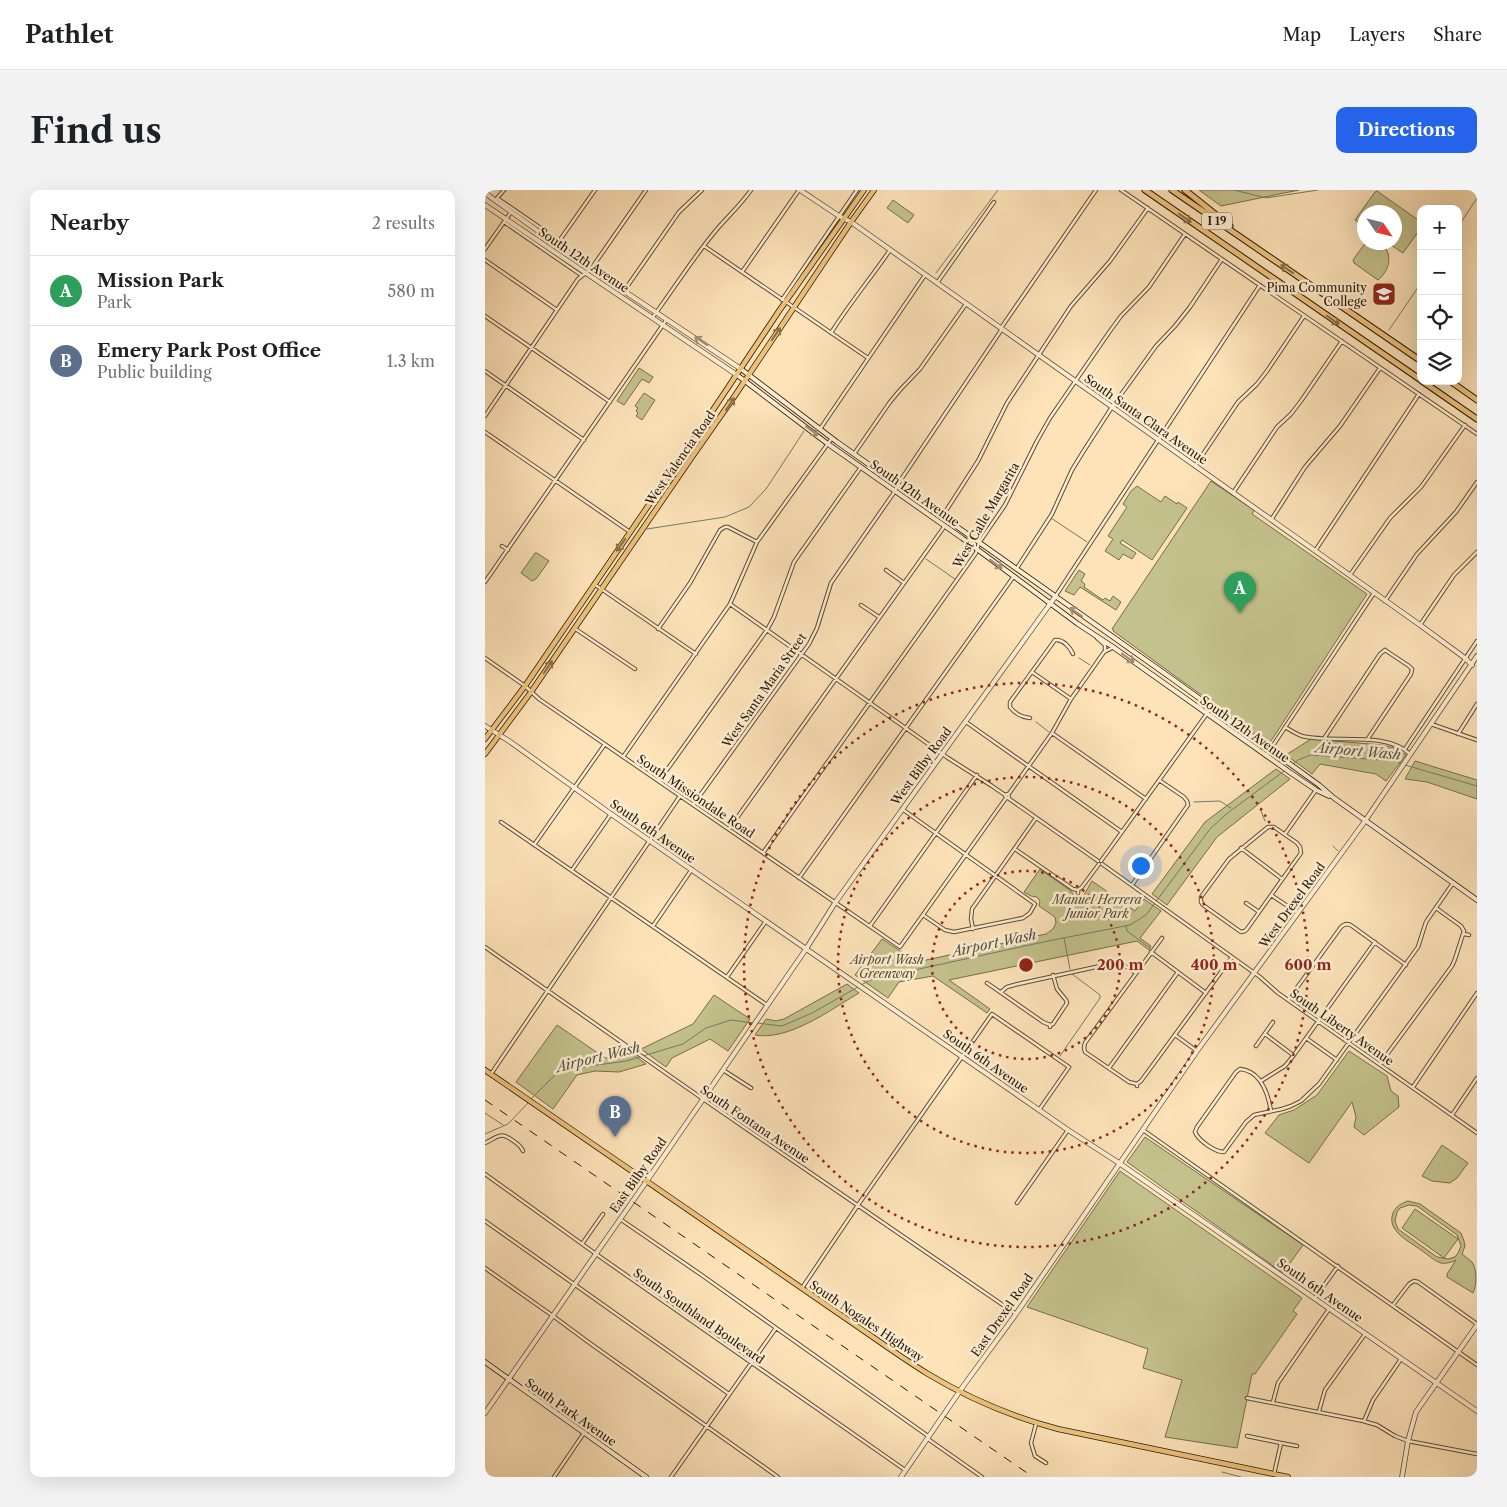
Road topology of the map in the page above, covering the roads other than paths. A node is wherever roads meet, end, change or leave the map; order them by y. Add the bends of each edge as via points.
1 (504, 190) edge
2 (595, 190) edge
3 (646, 190) edge
4 (702, 190) edge
5 (751, 190) edge
6 (799, 190) edge
7 (857, 190) edge
8 (864, 190) edge
9 (874, 190) edge
10 (1095, 190) edge
11 (1121, 190) edge
12 (1145, 190) edge
13 (1172, 190) edge
14 (1185, 190) edge
15 (485, 194) edge
16 (497, 199) junction
17 (994, 202) dead end
18 (485, 205) edge
19 (1148, 208) junction
20 (511, 212) junction
21 (839, 216) junction
22 (844, 219) junction
23 (505, 221) junction
24 (851, 222) junction
25 (543, 234) junction
26 (1185, 234) junction
27 (557, 244) junction
28 (704, 246) junction
29 (485, 249) edge
30 (890, 250) junction
31 (1262, 251) junction
32 (1223, 259) junction
33 (485, 260) edge
34 (591, 269) junction
35 (742, 272) junction
36 (583, 274) junction
37 (925, 274) junction
38 (937, 283) junction
39 (1260, 285) junction
40 (624, 291) junction
41 (784, 301) junction
42 (966, 304) junction
43 (795, 308) junction
44 (557, 310) junction
45 (657, 312) junction
46 (1304, 315) junction
47 (485, 316) edge
48 (653, 317) junction
49 (667, 319) junction
50 (663, 324) junction
51 (1002, 329) junction
52 (831, 332) junction
53 (1342, 341) junction
54 (531, 348) junction
55 (1039, 355) junction
56 (868, 358) junction
57 (1417, 358) edge
58 (1380, 368) junction
59 (741, 369) junction
60 (485, 371) edge
61 (749, 374) junction
62 (737, 375) junction
63 (1417, 378) edge
64 (745, 380) junction
65 (1076, 381) junction
66 (1427, 385) edge
67 (1456, 385) edge
68 (506, 386) junction
69 (1419, 394) junction
70 (1477, 400) edge
71 (609, 402) junction
72 (1112, 407) junction
73 (485, 416) edge
74 (1477, 419) edge
75 (797, 420) junction
76 (809, 420) junction
77 (1465, 425) junction
78 (820, 429) junction
79 (485, 432) edge
80 (1477, 434) edge
81 (832, 438) junction
82 (584, 440) junction
83 (1158, 440) junction
84 (828, 444) junction
85 (685, 452) junction
86 (855, 454) junction
87 (691, 457) junction
88 (1195, 466) junction
89 (861, 468) junction
90 (556, 481) junction
91 (1477, 482) edge
92 (897, 485) junction
93 (895, 491) junction
94 (1233, 493) junction
95 (942, 517) junction
96 (1271, 520) junction
97 (944, 527) junction
98 (630, 532) junction
99 (637, 537) junction
100 (757, 542) junction
101 (979, 543) junction
102 (502, 546) dead end
103 (508, 550) junction
104 (978, 550) junction
105 (1315, 551) junction
106 (1477, 552) edge
107 (1016, 569) junction
108 (886, 570) dead end
109 (1014, 576) junction
110 (1350, 576) junction
111 (486, 577) edge
112 (485, 582) edge
113 (904, 583) junction
114 (594, 584) junction
115 (601, 589) junction
116 (1374, 592) junction
117 (1055, 597) junction
118 (1385, 601) junction
119 (731, 604) junction
120 (1050, 604) junction
121 (861, 605) dead end
122 (879, 617) junction
123 (1420, 625) junction
124 (575, 628) junction
125 (658, 629) junction
126 (767, 630) junction
127 (1108, 634) junction
128 (1096, 636) junction
129 (1103, 641) junction
130 (1477, 641) edge
131 (1113, 647) junction
132 (1104, 652) junction
133 (695, 654) junction
134 (802, 654) junction
135 (1073, 654) dead end
136 (1477, 656) edge
137 (485, 658) edge
138 (1465, 658) junction
139 (1474, 666) junction
140 (1416, 668) dead end
141 (635, 669) dead end
142 (1412, 670) junction
143 (1032, 672) junction
144 (835, 678) junction
145 (525, 686) junction
146 (531, 692) junction
147 (1071, 699) junction
148 (870, 703) junction
149 (1477, 704) edge
150 (1211, 707) junction
151 (1206, 714) junction
152 (1030, 718) dead end
153 (965, 721) junction
154 (1431, 724) junction
155 (485, 726) edge
156 (1285, 727) junction
157 (905, 728) junction
158 (491, 730) junction
159 (1052, 733) junction
160 (1458, 734) junction
161 (499, 735) junction
162 (1324, 738) junction
163 (485, 739) edge
164 (1367, 740) junction
165 (1477, 740) edge
166 (605, 744) junction
167 (1270, 749) junction
168 (1405, 749) junction
169 (485, 754) edge
170 (942, 754) junction
171 (1411, 755) junction
172 (1266, 756) junction
173 (623, 757) junction
174 (1029, 766) junction
175 (977, 775) junction
176 (1159, 780) junction
177 (659, 781) junction
178 (574, 787) junction
179 (1316, 790) junction
180 (680, 796) junction
181 (1007, 797) junction
182 (1334, 798) junction
183 (1146, 799) junction
184 (693, 805) junction
185 (902, 809) junction
186 (611, 814) junction
187 (1036, 818) junction
188 (1365, 821) junction
189 (501, 822) dead end
190 (729, 829) junction
191 (1122, 832) junction
192 (936, 833) junction
193 (1285, 835) junction
194 (650, 841) junction
195 (534, 845) junction
196 (1241, 848) junction
197 (1015, 849) junction
198 (763, 853) junction
199 (966, 854) junction
200 (1100, 862) junction
201 (691, 869) junction
202 (572, 871) junction
203 (996, 875) junction
204 (799, 878) junction
205 (1282, 878) junction
206 (1453, 883) junction
207 (1132, 885) junction
208 (1271, 894) junction
209 (611, 898) junction
210 (1477, 900) edge
211 (835, 902) junction
212 (1246, 903) dead end
213 (1436, 908) junction
214 (1259, 912) junction
215 (1298, 913) junction
216 (923, 915) junction
217 (765, 921) junction
218 (653, 926) junction
219 (870, 926) junction
220 (973, 929) junction
221 (1464, 932) junction
222 (1469, 935) dead end
223 (1162, 938) dead end
224 (1375, 942) junction
225 (485, 947) edge
226 (806, 949) junction
227 (1151, 952) junction
228 (1231, 957) junction
229 (1406, 965) junction
230 (1178, 972) junction
231 (1136, 973) junction
232 (1254, 973) junction
233 (1053, 975) junction
234 (727, 977) junction
235 (987, 983) dead end
236 (547, 990) junction
237 (1001, 992) junction
238 (1206, 993) junction
239 (1477, 994) edge
240 (1289, 1000) junction
241 (767, 1005) junction
242 (1318, 1021) junction
243 (1273, 1022) dead end
244 (1265, 1034) junction
245 (1175, 1035) junction
246 (1306, 1038) junction
247 (1349, 1043) junction
248 (1256, 1046) dead end
249 (1197, 1051) junction
250 (1294, 1055) junction
251 (961, 1056) junction
252 (1337, 1060) junction
253 (1380, 1064) junction
254 (1109, 1068) junction
255 (485, 1070) edge
256 (723, 1070) junction
257 (491, 1074) junction
258 (1477, 1078) edge
259 (1261, 1081) junction
260 (1413, 1087) junction
261 (751, 1088) dead end
262 (703, 1099) junction
263 (1039, 1110) junction
264 (1271, 1111) junction
265 (1452, 1115) junction
266 (1068, 1130) junction
267 (1142, 1130) junction
268 (1477, 1133) edge
269 (485, 1143) edge
270 (523, 1151) dead end
271 (1222, 1152) junction
272 (1223, 1156) dead end
273 (1119, 1163) junction
274 (485, 1174) edge
275 (646, 1181) junction
276 (1017, 1203) dead end
277 (858, 1205) junction
278 (603, 1214) dead end
279 (620, 1219) junction
280 (485, 1221) edge
281 (581, 1244) junction
282 (596, 1254) junction
283 (1337, 1266) junction
284 (485, 1268) edge
285 (575, 1284) junction
286 (802, 1288) junction
287 (1315, 1298) junction
288 (1393, 1306) junction
289 (1329, 1309) junction
290 (1016, 1314) junction
291 (553, 1316) junction
292 (1477, 1324) edge
293 (776, 1328) junction
294 (1365, 1334) junction
295 (1459, 1352) junction
296 (1401, 1359) junction
297 (485, 1362) edge
298 (751, 1362) junction
299 (1477, 1364) edge
300 (508, 1379) junction
301 (1436, 1382) junction
302 (960, 1391) junction
303 (729, 1394) junction
304 (1247, 1398) dead end
305 (1273, 1402) junction
306 (1319, 1411) junction
307 (1477, 1411) edge
308 (485, 1413) edge
309 (1364, 1421) junction
310 (1036, 1424) junction
311 (706, 1426) junction
312 (584, 1433) junction
313 (1247, 1436) dead end
314 (929, 1438) junction
315 (1408, 1441) junction
316 (1281, 1442) junction
317 (1297, 1446) dead end
318 (1477, 1454) edge
319 (1046, 1463) dead end
320 (905, 1470) junction
321 (1274, 1474) junction
322 (554, 1477) edge
323 (647, 1477) edge
324 (671, 1477) edge
325 (779, 1477) edge
326 (901, 1477) edge
327 (982, 1477) edge
328 (1288, 1477) edge
329 (1402, 1477) edge

1 - 16 street
2 - 27 street
3 - 34 street
4 - 40 street via 679,212
5 - 28 street
6 - 21 street, South Santa Clara Avenue
6 - 35 street
7 - 21 street, West Valencia Road
8 - 22 main road, West Valencia Road
9 - 24 main road, West Valencia Road
10 - 51 street, West Santa Maria Street
11 - 19 street
12 -> 63 highway, I 19
13 - 31 highway, I 19
14 - 31 highway
15 - 16 street, South 12th Avenue
16 - 20 street, South 12th Avenue
16 - 25 street, South 12th Avenue via 545,231
17 - 38 street
18 - 23 street, South 12th Avenue
19 - 26 street
19 - 55 street via 1111,262 1071,306
20 - 23 street
20 - 25 street, South 12th Avenue
21 - 22 street, South Santa Clara Avenue
21 - 41 street, West Valencia Road
22 - 24 street, South Santa Clara Avenue
22 - 41 main road, West Valencia Road
23 - 29 street
23 - 36 street, South 12th Avenue
24 - 30 street, South Santa Clara Avenue
24 - 43 main road, West Valencia Road
25 - 27 street, South 12th Avenue
26 - 32 street
26 - 65 street, West Calle Margarita via 1149,287 1110,330
27 - 34 street, South 12th Avenue
28 - 35 street
28 - 45 street
30 - 37 street, South Santa Clara Avenue
30 - 52 street
57 -> 31 highway, I 19
32 - 39 street
32 - 72 street
33 - 44 street
34 - 36 street
34 - 40 street, South 12th Avenue
35 - 41 street
36 - 44 street
36 - 48 street, South 12th Avenue
37 - 38 street, South Santa Clara Avenue
37 - 56 street
38 - 42 street, South Santa Clara Avenue
39 - 46 street
39 - 83 street
40 - 45 street, South 12th Avenue
41 - 43 street
41 - 59 main road, West Valencia Road
42 - 51 street, South Santa Clara Avenue
42 - 86 street via 920,370 890,401
43 - 52 street
61 -> 43 main road, West Valencia Road
44 - 54 street
45 - 48 street
45 - 49 street, South 12th Avenue
46 - 53 street
46 - 88 street via 1267,371 1238,402
47 - 54 street
48 - 50 street, South 12th Avenue
49 - 50 street
59 -> 49 street, South 12th Avenue
50 - 62 street, South 12th Avenue
50 - 71 street
51 - 55 street, South Santa Clara Avenue
51 - 92 street, West Santa Maria Street
52 - 56 street
53 - 58 street
53 - 94 street via 1301,401 1277,427
54 - 68 street
54 - 71 street
55 - 65 street, South Santa Clara Avenue
55 - 95 street
56 - 78 street
58 - 69 street
58 - 96 street via 1340,426 1305,467
59 - 61 street, South 12th Avenue
59 - 62 main road, West Valencia Road
60 - 68 street
61 - 64 main road, West Valencia Road
61 - 76 street, South 12th Avenue
62 - 64 street, South 12th Avenue
62 - 85 main road, West Valencia Road
64 - 75 street, South 12th Avenue
87 -> 64 main road, West Valencia Road
65 - 72 street, South Santa Clara Avenue
65 - 101 street, West Calle Margarita via 1050,418 1005,505
66 - 74 highway, I 19
67 - 70 highway
68 - 73 street
68 - 82 street
69 - 77 street
69 - 105 street
71 - 82 street
72 - 83 street, South Santa Clara Avenue
72 - 107 street via 1072,470 1052,514
75 - 76 street
75 -> 84 street, South 12th Avenue
76 - 78 street, South 12th Avenue
77 - 80 street
77 - 110 street via 1425,482 1390,518
78 - 81 street, South 12th Avenue
79 - 90 street
81 - 84 street
81 - 86 street, South 12th Avenue
82 - 90 street
83 - 88 street, South Santa Clara Avenue
83 - 117 street
84 - 89 street, South 12th Avenue
84 - 100 street
85 - 87 main road
85 - 98 main road, West Valencia Road
86 - 92 street, South 12th Avenue
87 - 99 main road, West Valencia Road
88 - 94 street, South Santa Clara Avenue
89 - 93 street, South 12th Avenue
89 - 126 street via 794,562
90 - 98 street
90 - 103 street
91 - 118 street via 1456,512 1417,554
92 - 93 street, West Santa Maria Street
92 - 95 street, South 12th Avenue
93 - 97 street, South 12th Avenue
93 - 134 street, West Santa Maria Street via 831,583 817,628
94 - 96 street, South Santa Clara Avenue
95 - 101 street, South 12th Avenue
96 - 105 street, South Santa Clara Avenue
97 - 104 street, South 12th Avenue
97 - 113 street
98 - 99 main road
98 -> 114 main road, West Valencia Road
99 - 115 main road, West Valencia Road
100 - 119 street
100 - 125 street via 730,528 725,527 717,534 690,583
101 - 104 street, West Calle Margarita
101 - 107 street, South 12th Avenue
102 - 103 street
103 - 111 street
104 -> 109 street, South 12th Avenue
104 - 148 street, West Calle Margarita
105 - 110 street, South Santa Clara Avenue
106 - 123 street via 1454,575
107 - 117 street, South 12th Avenue
108 - 113 street
109 - 120 street, South 12th Avenue
109 - 157 street
110 - 116 street, South Santa Clara Avenue
111 - 112 street
113 - 122 street
114 - 115 street
114 - 145 main road, West Valencia Road
115 - 124 main road, West Valencia Road
115 - 125 street
116 - 118 street, South Santa Clara Avenue
116 - 156 street
117 - 120 street, West Bilby Road
127 -> 117 street, South 12th Avenue
118 - 123 street, South Santa Clara Avenue
119 - 126 street, South Liberty Avenue
119 - 133 street
120 - 128 street, South 12th Avenue
120 - 153 street, West Bilby Road
121 - 122 street
122 - 144 street
123 - 138 street, South Santa Clara Avenue
124 - 141 street
146 -> 124 main road, West Valencia Road
125 - 133 street
126 - 134 street, South Liberty Avenue
126 - 177 street
127 - 129 street
127 - 150 street, South 12th Avenue
128 - 129 street, South 12th Avenue
128 - 132 street via 1106,647
129 - 131 street, South 12th Avenue
130 - 138 street
131 - 132 street
131 -> 151 street, South 12th Avenue
132 - 147 street
133 - 173 street
134 - 144 street, South Liberty Avenue
134 - 184 street, West Santa Maria Street
135 - 143 street via 1061,640 1055,640
136 - 139 street, West Drexel Road
137 - 145 street, South Missiondale Road
138 - 139 street, South Santa Clara Avenue
138 - 168 street
139 - 154 street, West Drexel Road
140 - 142 street
142 - 162 street via 1384,648
142 - 164 street
143 - 147 street
143 - 152 street via 1008,707 1023,718
144 - 148 street, South Liberty Avenue
144 - 190 street
145 - 146 street, South Missiondale Road
145 - 158 main road, West Valencia Road
146 - 161 main road, West Valencia Road
146 - 166 street, South Missiondale Road
147 - 159 street
148 - 157 street, South Liberty Avenue
148 - 198 street, West Calle Margarita
149 - 160 street
150 - 151 street
150 - 167 street, South 12th Avenue
151 - 172 street, South 12th Avenue
151 - 176 street
153 - 170 street, West Bilby Road
153 - 174 street
154 - 160 street
154 - 171 street, West Drexel Road
155 - 158 street, South 6th Avenue
156 - 162 street via 1302,736
156 - 167 street
157 - 170 street, South Liberty Avenue
157 - 204 street
158 - 161 street, South 6th Avenue
158 - 163 main road, West Valencia Road
159 - 174 street
159 - 183 street
160 - 165 street
161 - 169 main road, West Valencia Road
161 - 178 street, South 6th Avenue
162 - 164 street
164 - 168 street
166 - 173 street, South Missiondale Road
166 - 178 street
167 - 172 street
167 - 182 street, South 12th Avenue
168 - 171 street
170 - 175 street, South Liberty Avenue
170 - 185 street, West Bilby Road
171 - 188 street, West Drexel Road
172 - 179 street, South 12th Avenue
173 - 177 street, South Missiondale Road
174 - 181 street
174 - 191 street
175 - 181 street, South Liberty Avenue
175 - 192 street
176 - 183 street
176 - 207 street via 1189,803
177 - 180 street, South Missiondale Road
178 - 186 street, South 6th Avenue
178 - 195 street
179 - 182 street, South 12th Avenue
179 - 193 street
180 - 184 street, South Missiondale Road
180 - 194 street
181 - 187 street, South Liberty Avenue
181 - 199 street
182 - 188 street, South 12th Avenue
183 - 191 street
184 - 190 street, South Missiondale Road
185 - 192 street
185 - 211 street, West Bilby Road
186 - 194 street, South 6th Avenue
186 - 202 street
187 - 197 street
187 - 200 street, South Liberty Avenue
188 - 206 street, South 12th Avenue
188 - 215 street, West Drexel Road
189 - 195 street
190 - 198 street, South Missiondale Road
191 - 200 street
192 - 199 street
192 - 219 street
193 - 196 street via 1274,827 1268,827
193 - 205 street via 1302,850
194 - 201 street, South 6th Avenue
194 - 209 street
195 - 202 street
196 - 205 street
196 - 214 street via 1229,858 1200,901 1240,932
197 - 200 street via 1078,892
197 - 203 street
198 - 204 street, South Missiondale Road
199 - 203 street
199 - 216 street
200 - 207 street, South Liberty Avenue
201 - 217 street, South 6th Avenue
201 - 218 street
202 - 209 street
203 - 220 street via 972,909
203 - 220 street via 1035,902 1030,913 1023,918
204 - 211 street, South Missiondale Road
205 - 208 street
206 - 210 street, South 12th Avenue
206 - 213 street
207 - 228 street, South Liberty Avenue
208 - 214 street
208 - 215 street
209 - 218 street
209 - 236 street
211 - 219 street, South Missiondale Road
211 - 226 street, West Bilby Road
212 - 214 street
213 - 221 street via 1461,926
213 - 229 street via 1426,922 1420,944
215 - 232 street, West Drexel Road
216 - 219 street, South Missiondale Road via 900,947
216 - 220 street via 949,932
217 - 226 street, South 6th Avenue
217 - 234 street
218 - 234 street
221 - 222 street
221 - 253 street via 1452,966
223 - 227 street
224 - 229 street
224 - 240 street via 1345,923
224 - 242 street
225 - 236 street, South Fontana Avenue
226 - 241 street, East Bilby Road
226 - 251 street, South 6th Avenue
227 - 230 street
227 - 231 street
228 - 232 street, South Liberty Avenue
228 - 238 street
229 - 247 street
230 - 238 street
230 - 254 street
231 - 233 street via 1114,963
231 - 254 street via 1083,1048
232 - 240 street, South Liberty Avenue
232 - 249 street, West Drexel Road
233 - 237 street via 1007,987
233 - 237 street via 1057,989 1067,1003 1050,1026
234 - 241 street
235 - 237 street
236 - 257 street
236 - 262 street, South Fontana Avenue
238 - 245 street
239 - 260 street
240 - 242 street, South Liberty Avenue
241 - 256 street, East Bilby Road
242 - 246 street
242 - 247 street, South Liberty Avenue
243 - 244 street
244 - 248 street
244 - 250 street
245 - 249 street
245 - 254 street via 1137,1085
246 - 250 street
246 - 252 street
247 - 252 street
247 - 253 street, South Liberty Avenue
249 - 267 street, West Drexel Road
250 - 259 street via 1285,1066
251 - 263 street, South 6th Avenue
251 - 263 street via 992,1014 1069,1067
251 - 277 street
252 - 264 street via 1301,1101
253 - 260 street, South Liberty Avenue
255 - 257 main road, South Nogales Highway
256 - 261 street
256 - 262 street, East Bilby Road
257 - 275 main road, South Nogales Highway
258 - 265 street
259 - 264 street
259 - 271 street via 1240,1068 1196,1127 1194,1133 1198,1137
260 - 265 street, South Liberty Avenue
262 - 275 street, East Bilby Road
262 - 277 street, South Fontana Avenue
263 - 266 street, South 6th Avenue
264 - 271 street via 1249,1119
265 - 268 street, South Liberty Avenue
266 - 273 street, South 6th Avenue
266 - 276 street
267 - 273 street, West Drexel Road
267 - 283 street
269 - 270 street via 504,1135
271 - 272 street
273 - 287 street, South 6th Avenue
273 - 290 street, East Drexel Road
274 - 281 street, South Southland Boulevard
275 - 279 street, East Bilby Road
275 - 286 main road, South Nogales Highway
277 - 286 street
277 - 290 street, South Fontana Avenue
278 - 281 street
279 - 282 street, East Bilby Road
279 - 293 street
280 - 285 street
281 - 282 street, South Southland Boulevard
282 - 285 street, East Bilby Road
282 - 298 street, South Southland Boulevard
283 - 287 street
283 - 288 street
284 - 291 street
285 - 291 street, East Bilby Road
285 - 303 street
286 - 302 main road, South Nogales Highway via 909,1362
287 - 289 street, South 6th Avenue
288 - 292 street via 1413,1279
288 - 295 street
289 - 294 street, South 6th Avenue
289 - 305 street via 1278,1382
290 - 302 street, East Drexel Road
291 - 300 street, East Bilby Road
291 - 311 street
292 - 295 street
293 - 298 street
293 - 314 street
294 - 296 street, South 6th Avenue
294 - 306 street via 1325,1390
295 - 299 street
295 - 301 street
296 - 301 street, South 6th Avenue
296 - 309 street via 1373,1400
297 - 300 street, South Park Avenue
298 - 303 street
298 - 320 street, South Southland Boulevard
300 - 308 street, East Bilby Road
300 - 312 street, South Park Avenue
301 - 307 street, South 6th Avenue
301 - 315 street via 1416,1412
302 - 310 main road, South Nogales Highway
302 - 314 street, East Drexel Road
303 - 311 street
304 - 305 street
305 - 306 street
306 - 309 street
309 - 315 street
310 - 319 street via 1031,1443 1035,1456
310 - 321 main road, South Nogales Highway
311 - 324 street
311 - 325 street
312 - 322 street
312 - 323 street, South Park Avenue
313 - 316 street
314 - 320 street, East Drexel Road
314 - 327 street
315 - 318 street
315 - 329 street
316 - 317 street
316 - 321 street
320 - 326 street, East Drexel Road
321 - 328 main road, South Nogales Highway

